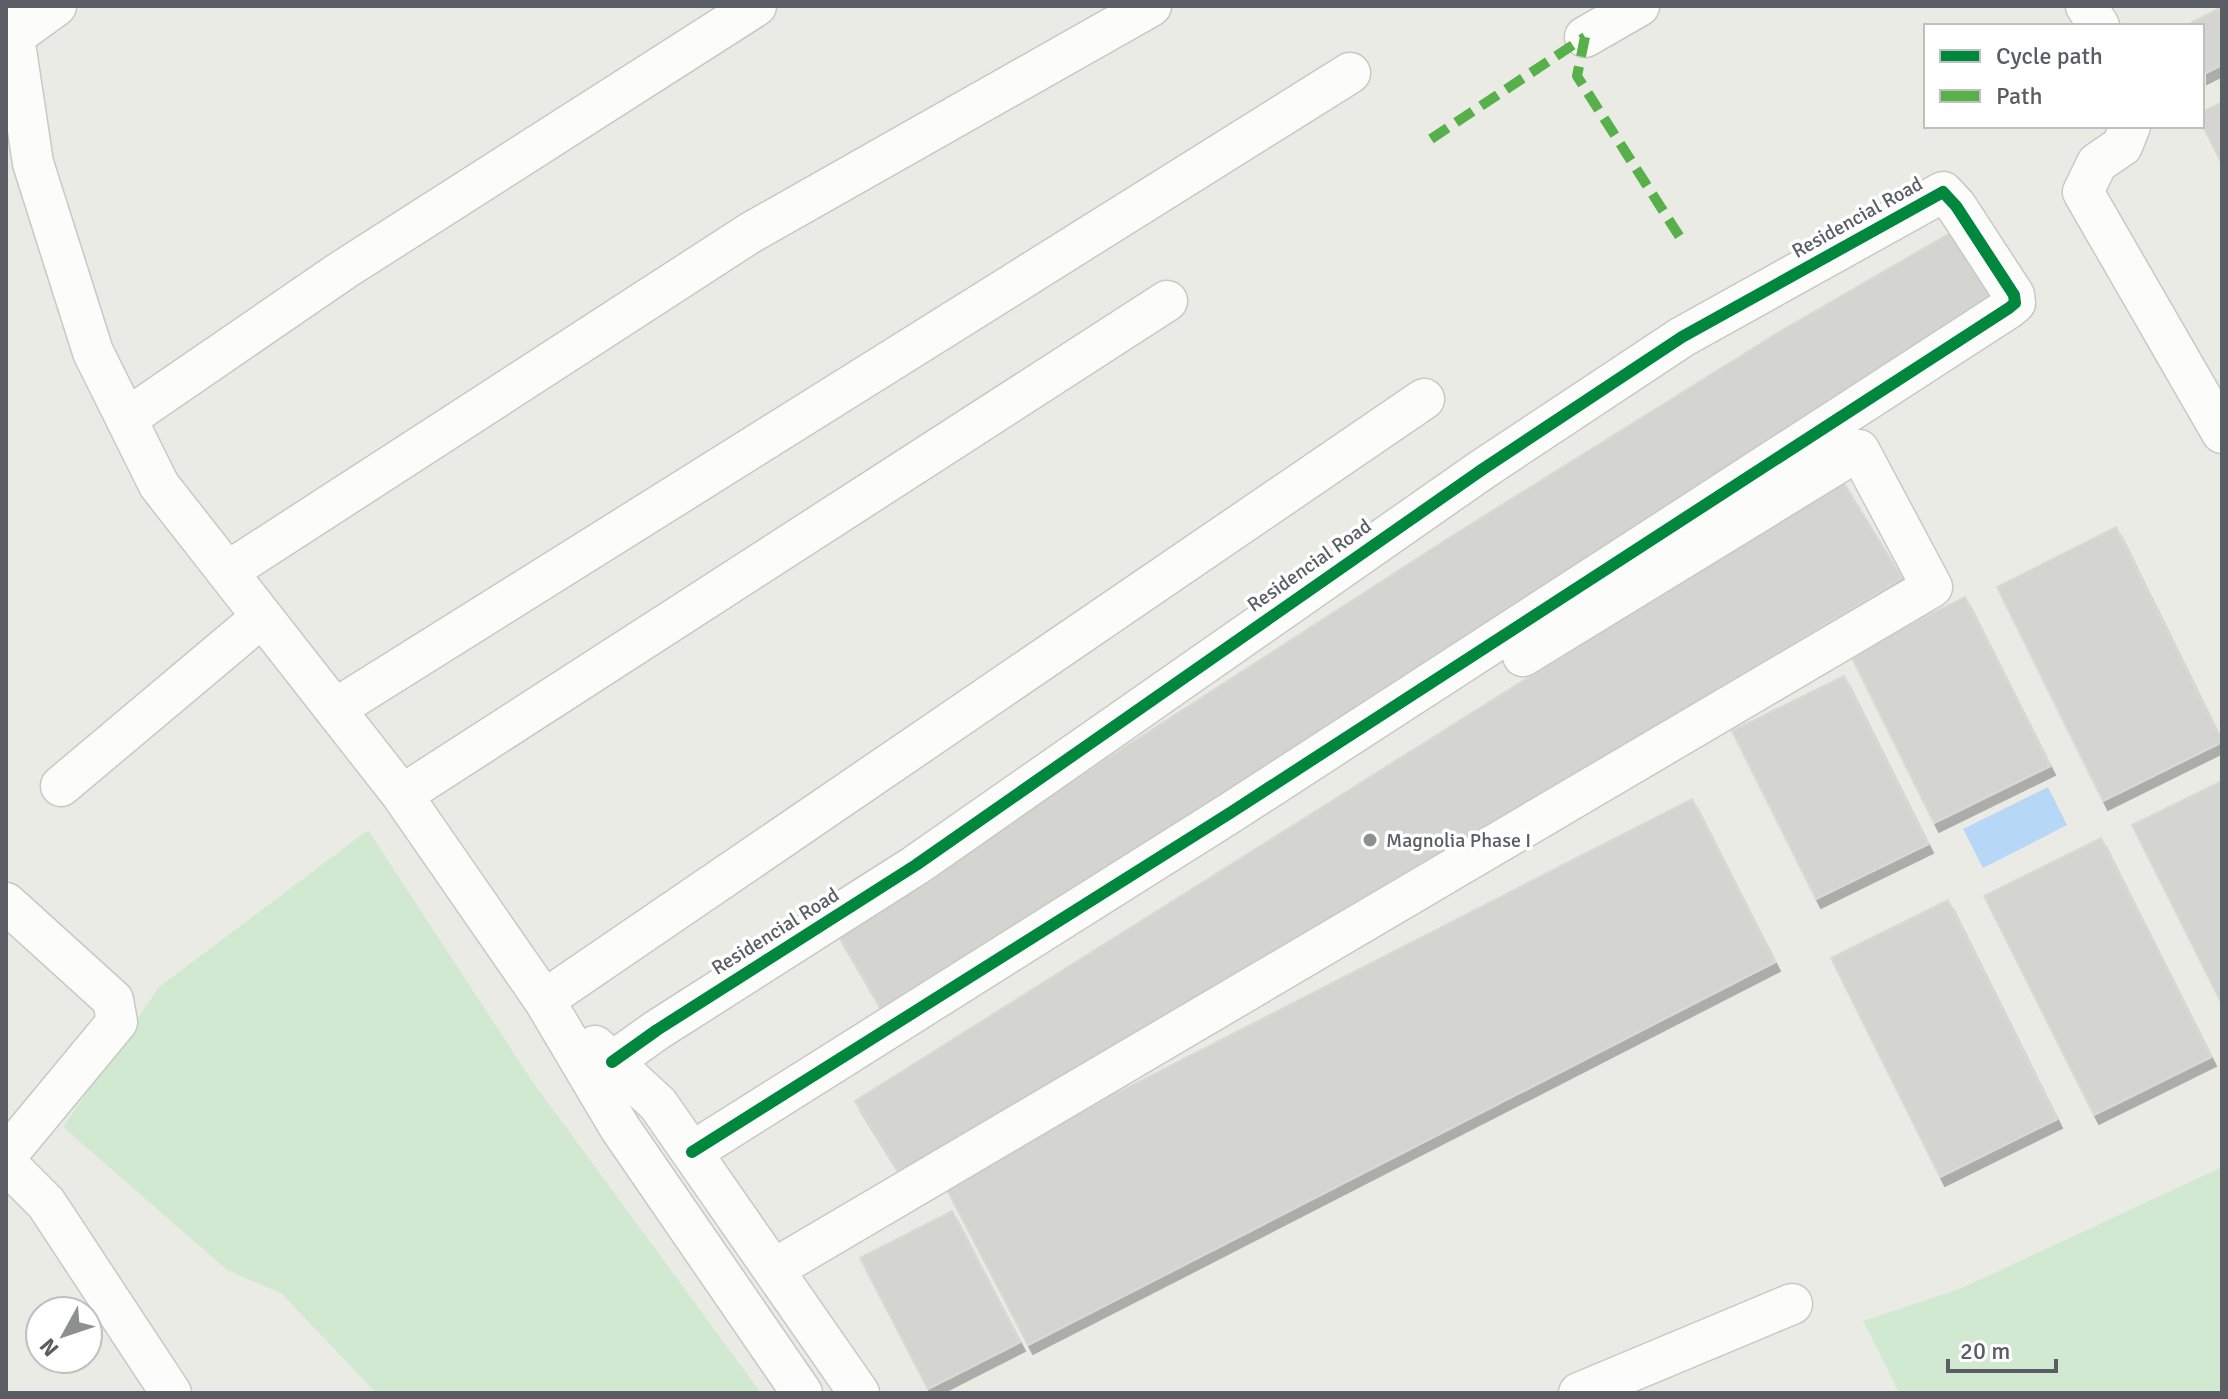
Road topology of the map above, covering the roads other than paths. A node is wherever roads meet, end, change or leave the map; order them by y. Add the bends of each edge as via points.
1 (56, 6) edge
2 (756, 6) edge
3 (1151, 6) edge
4 (1639, 6) edge
5 (2086, 6) edge
6 (2098, 24) edge
7 (9, 33) edge
8 (1585, 37) dead end
9 (1350, 73) dead end
10 (2129, 128) edge
11 (1167, 301) dead end
12 (1424, 399) dead end
13 (126, 419) junction
14 (2222, 433) edge
15 (227, 572) junction
16 (262, 617) junction
17 (335, 709) junction
18 (61, 786) dead end
19 (402, 795) junction
20 (6, 903) edge
21 (544, 1000) junction
22 (612, 1062) junction
23 (6, 1156) edge
24 (697, 1158) junction
25 (6, 1163) edge
26 (774, 1269) junction
27 (1792, 1304) dead end
28 (171, 1393) edge
29 (802, 1393) edge
30 (859, 1393) edge
31 (1579, 1393) edge

1 - 7 street
2 - 13 street via 343,270
3 - 15 street via 750,233
4 - 8 street
5 - 6 street
7 - 13 street via 33,163 93,352
9 - 17 street
10 - 14 street via 2122,146 2097,163 2083,192
11 - 19 street
12 - 21 street
13 - 15 street via 159,485
15 - 16 street
16 - 17 street
16 - 18 street
17 - 19 street
19 - 21 street
20 - 23 street via 113,1000 117,1022
21 - 22 street
21 - 29 street via 620,1128
22 - 24 street via 658,1104
22 - 24 street, Residencial Road via 916,865 1682,337 1943,192 1956,206 2014,295 2009,308
24 - 26 street
24 - 26 street via 746,1141 907,1043 1859,450 1932,587
25 - 28 street via 46,1203
26 - 30 street
27 - 31 street

